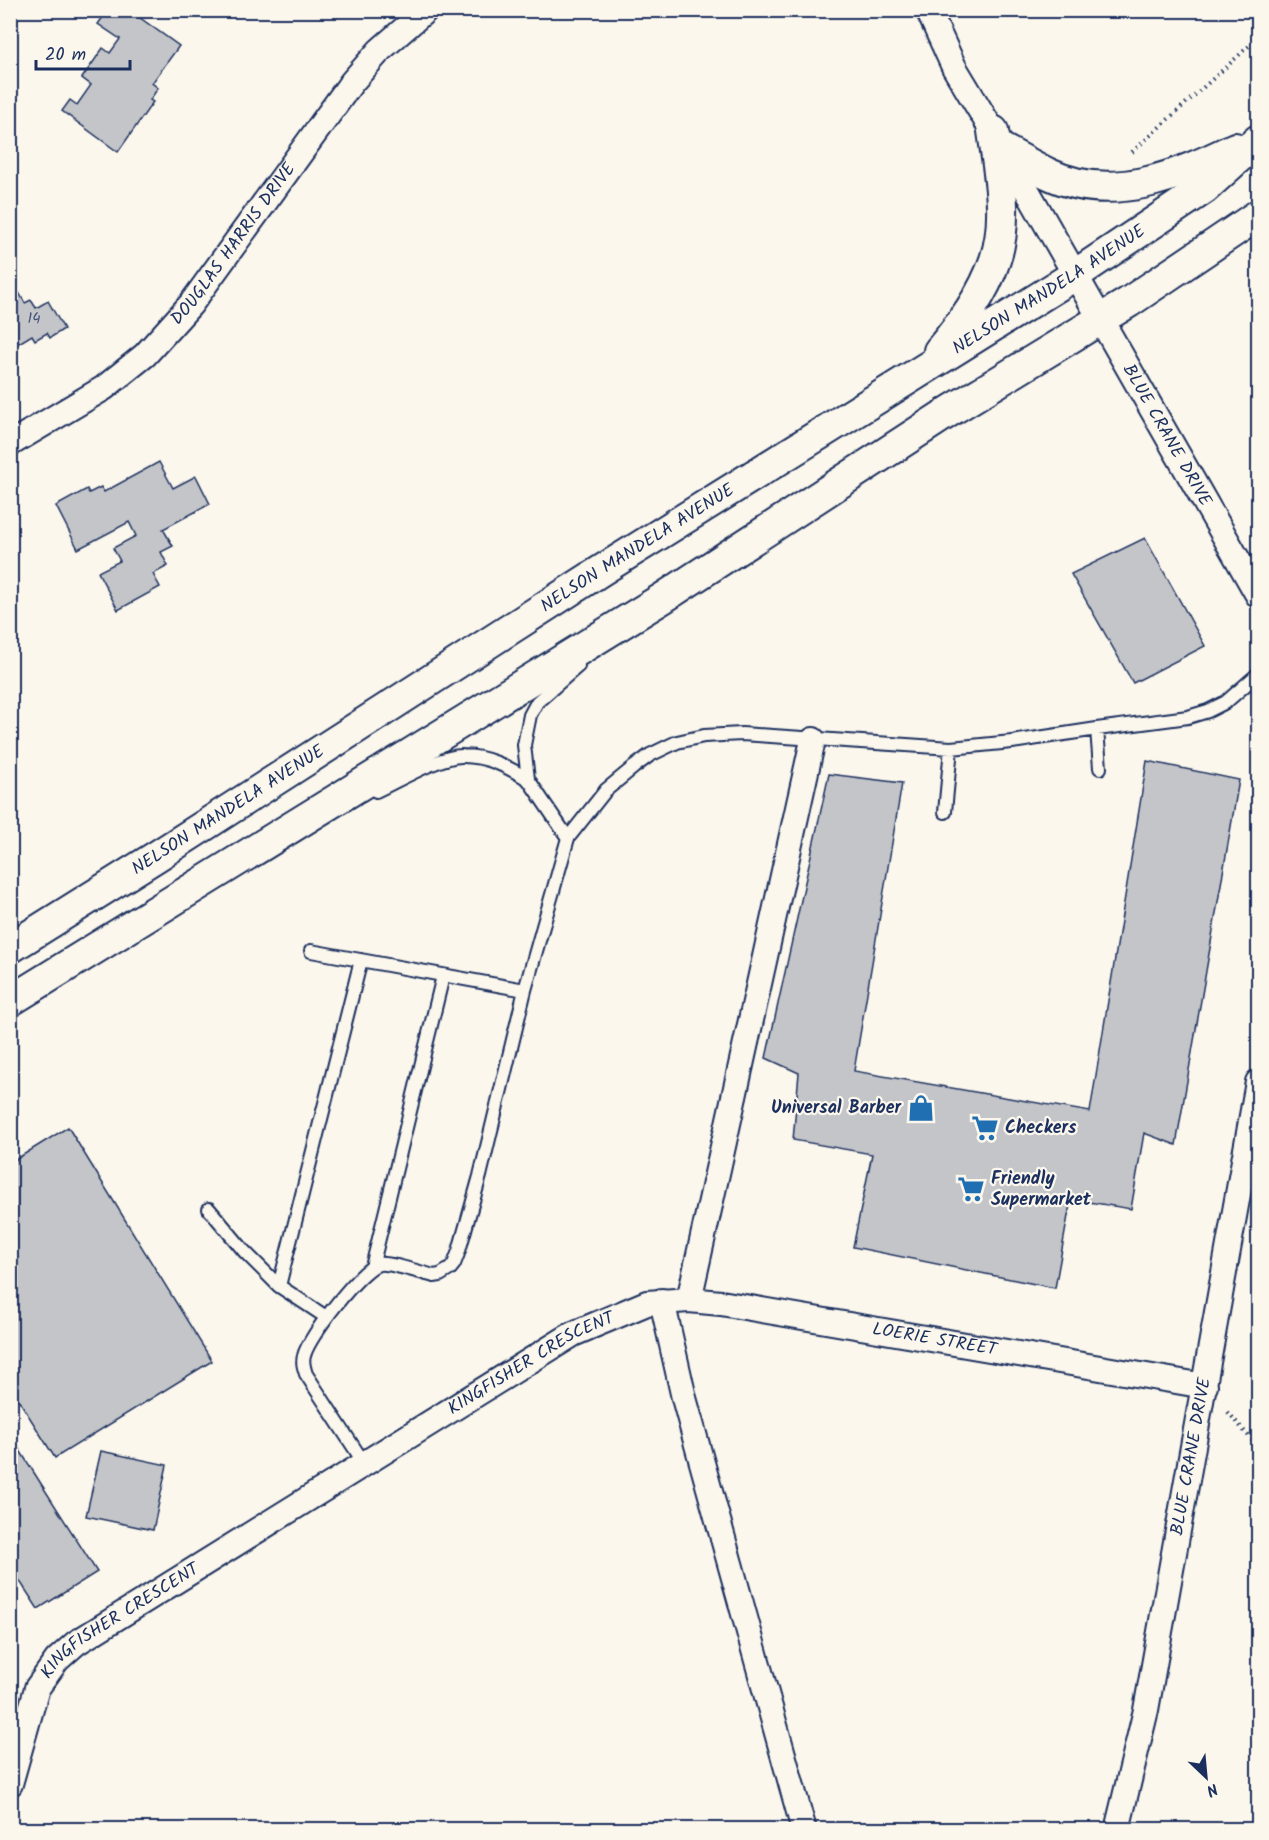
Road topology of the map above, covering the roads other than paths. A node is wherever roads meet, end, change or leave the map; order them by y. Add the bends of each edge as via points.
1 (426, 10) edge
2 (928, 10) edge
3 (1258, 132) edge
4 (1258, 140) edge
5 (999, 141) junction
6 (1258, 215) edge
7 (1075, 275) junction
8 (1100, 320) junction
9 (926, 367) junction
10 (10, 444) edge
11 (1258, 594) edge
12 (663, 598) junction
13 (1258, 674) edge
14 (1097, 729) junction
15 (813, 740) junction
16 (951, 748) junction
17 (1100, 768) dead end
18 (528, 778) junction
19 (945, 812) dead end
20 (568, 838) junction
21 (265, 843) junction
22 (10, 948) edge
23 (311, 951) dead end
24 (361, 960) junction
25 (443, 976) junction
26 (525, 990) junction
27 (10, 1001) edge
28 (1258, 1082) edge
29 (209, 1209) dead end
30 (372, 1267) junction
31 (279, 1286) junction
32 (689, 1300) junction
33 (662, 1301) junction
34 (326, 1317) junction
35 (1205, 1386) junction
36 (364, 1463) junction
37 (10, 1784) edge
38 (804, 1830) edge
39 (1117, 1830) edge

1 - 10 street, DOUGLAS HARRIS DRIVE via 380,50 352,82 191,304 145,355 104,388
2 - 5 street, BLUE CRANE DRIVE via 954,67
3 - 5 street via 1239,147 1193,168 1152,182 1115,187 1088,186 1051,175
4 - 7 street, NELSON MANDELA AVENUE via 1205,188
5 - 7 street, BLUE CRANE DRIVE
5 - 9 street via 1002,212 995,261 964,319
6 - 8 street
7 - 8 street, BLUE CRANE DRIVE
7 - 9 street, NELSON MANDELA AVENUE
8 - 11 street, BLUE CRANE DRIVE
8 - 12 street via 950,411
9 - 22 street, NELSON MANDELA AVENUE
12 - 18 lane via 537,702 530,715 524,746
12 - 21 street
13 - 14 lane via 1226,702 1208,711
14 - 16 lane
14 - 17 lane
15 - 16 lane
15 - 20 lane via 742,734 677,742 650,755 606,790
15 - 32 street
16 - 19 lane
18 - 20 lane
18 - 21 lane via 505,765 460,756 438,762
20 - 26 lane
21 - 27 street
23 - 24 lane
24 - 25 lane
24 - 31 lane
25 - 26 lane
25 - 30 lane
26 - 30 lane via 480,1176 454,1264 434,1276 385,1264
28 - 35 street, BLUE CRANE DRIVE
29 - 31 lane
30 - 34 lane
31 - 34 lane
32 - 33 street, LOERIE STREET
32 - 35 street, LOERIE STREET
33 - 36 street, KINGFISHER CRESCENT via 631,1309 573,1334
33 - 38 street via 684,1398
34 - 36 lane via 304,1354 304,1367
35 - 39 street, BLUE CRANE DRIVE via 1146,1710
36 - 37 street, KINGFISHER CRESCENT via 76,1643 57,1660 37,1688

